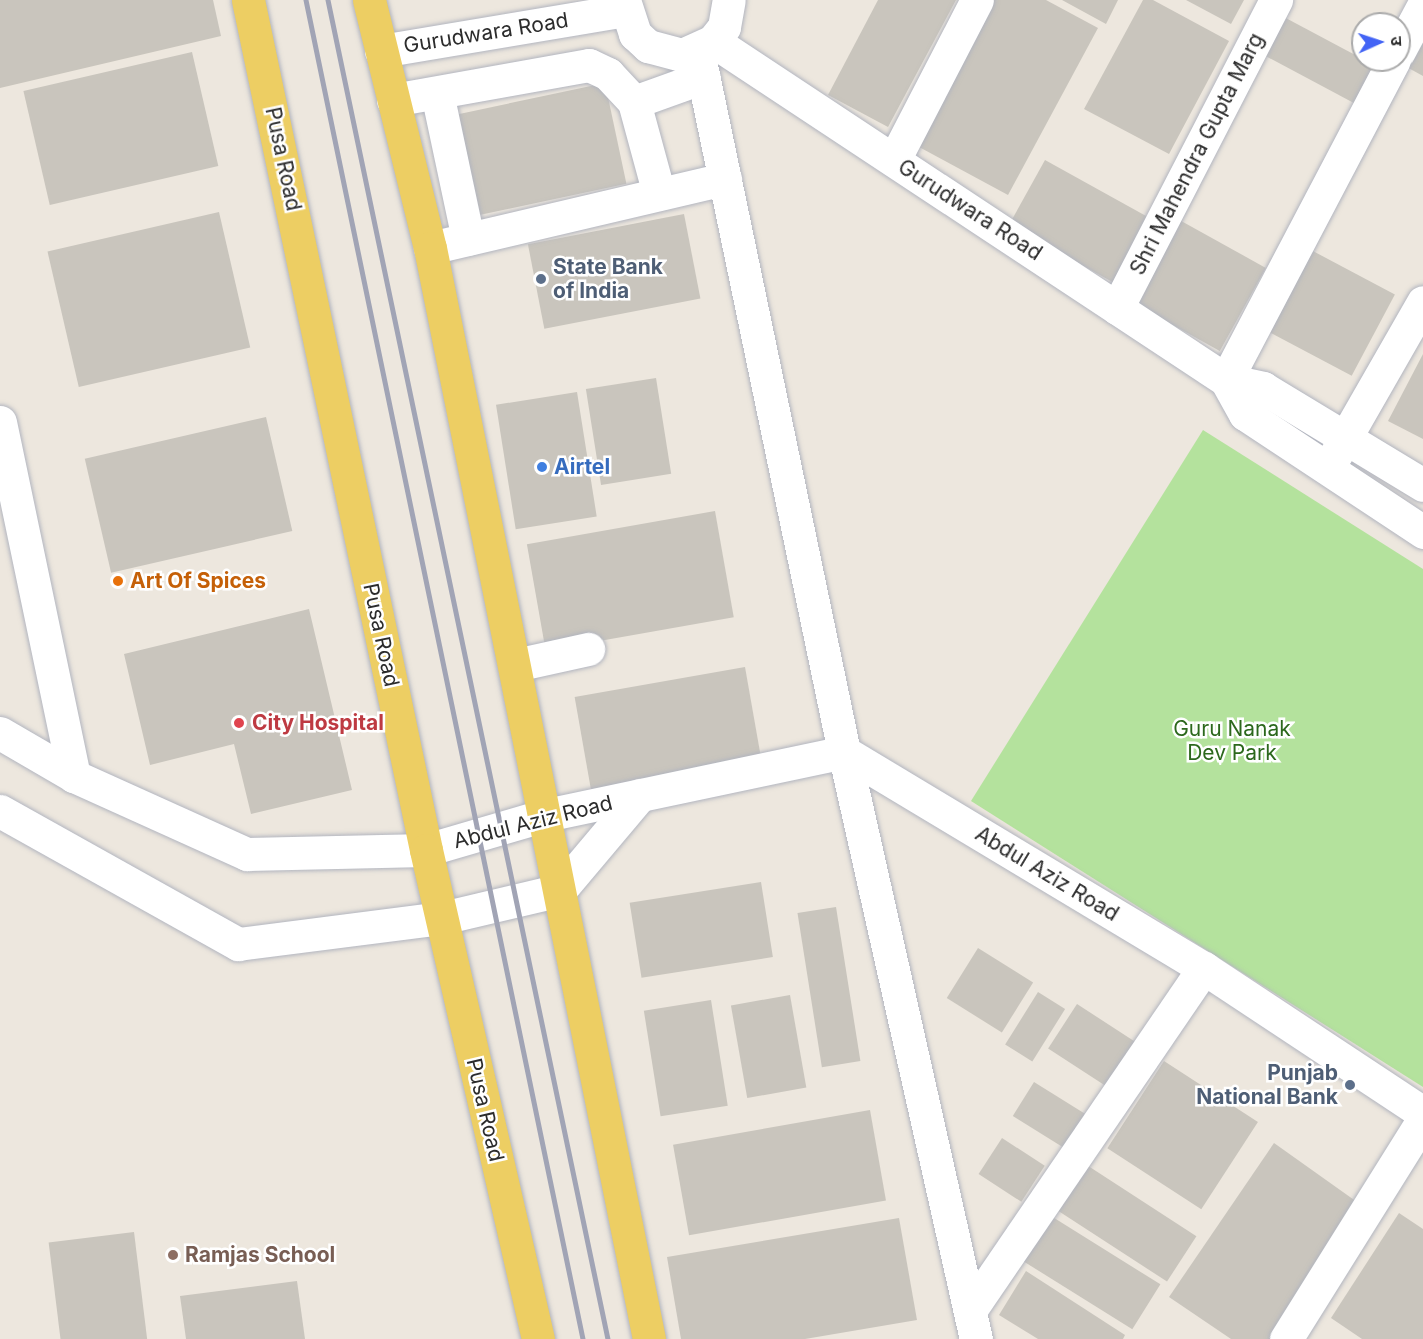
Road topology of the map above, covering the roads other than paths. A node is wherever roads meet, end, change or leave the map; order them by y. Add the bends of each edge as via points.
1 (248, 0) edge
2 (369, 0) edge
3 (729, 0) edge
4 (977, 0) edge
5 (1276, 0) edge
6 (625, 5) edge
7 (1423, 6) edge
8 (1411, 28) edge
9 (381, 51) junction
10 (705, 56) junction
11 (1389, 72) edge
12 (436, 93) junction
13 (393, 100) junction
14 (634, 102) junction
15 (894, 160) junction
16 (726, 179) junction
17 (659, 194) junction
18 (468, 239) junction
19 (430, 248) junction
20 (1423, 302) edge
21 (1117, 308) junction
22 (1227, 380) junction
23 (0, 422) edge
24 (1347, 437) junction
25 (1327, 468) junction
26 (1423, 485) edge
27 (1423, 532) edge
28 (588, 649) dead end
29 (515, 665) junction
30 (0, 733) edge
31 (844, 752) junction
32 (74, 776) junction
33 (640, 795) junction
34 (0, 812) edge
35 (546, 816) junction
36 (426, 850) junction
37 (560, 890) junction
38 (442, 918) junction
39 (1204, 968) junction
40 (1423, 1113) edge
41 (1423, 1120) edge
42 (974, 1324) edge
43 (538, 1339) edge
44 (649, 1339) edge
45 (1286, 1339) edge

1 - 36 main road, Pusa Road
2 - 9 main road
3 - 10 street via 724,27
4 - 15 street
5 - 21 street, Shri Mahendra Gupta Marg
6 - 9 street, Gurudwara Road
6 - 10 street via 635,34 648,46
7 - 8 street
9 - 13 main road
10 - 14 street
10 - 15 street, Gurudwara Road
10 - 16 street
11 - 22 street
12 - 13 street
12 - 14 street via 589,65 608,74
12 - 18 street
13 - 19 main road
14 - 17 street
15 - 21 street, Gurudwara Road
16 - 17 street
16 - 31 street
17 - 18 street
18 - 19 street
19 - 29 main road
20 - 24 street
21 - 22 street, Gurudwara Road
22 - 24 street, Gurudwara Road via 1263,388
22 - 25 street, Gurudwara Road via 1245,414
23 - 32 street
24 - 25 street
24 - 26 street, Gurudwara Road
25 - 27 street, Gurudwara Road
28 - 29 street
29 - 35 main road
30 - 32 street, Abdul Aziz Road
31 - 33 street, Abdul Aziz Road
31 - 39 street, Abdul Aziz Road
31 - 42 street
32 - 36 street, Abdul Aziz Road via 247,854
33 - 35 street, Abdul Aziz Road
33 - 37 street, Abdul Aziz Road
34 - 38 street via 238,944
35 - 36 street, Abdul Aziz Road
35 - 37 main road
36 - 38 main road, Pusa Road
37 - 38 street
37 - 44 main road
38 - 43 main road, Pusa Road
39 - 40 street, Abdul Aziz Road
39 - 42 street
41 - 45 street

